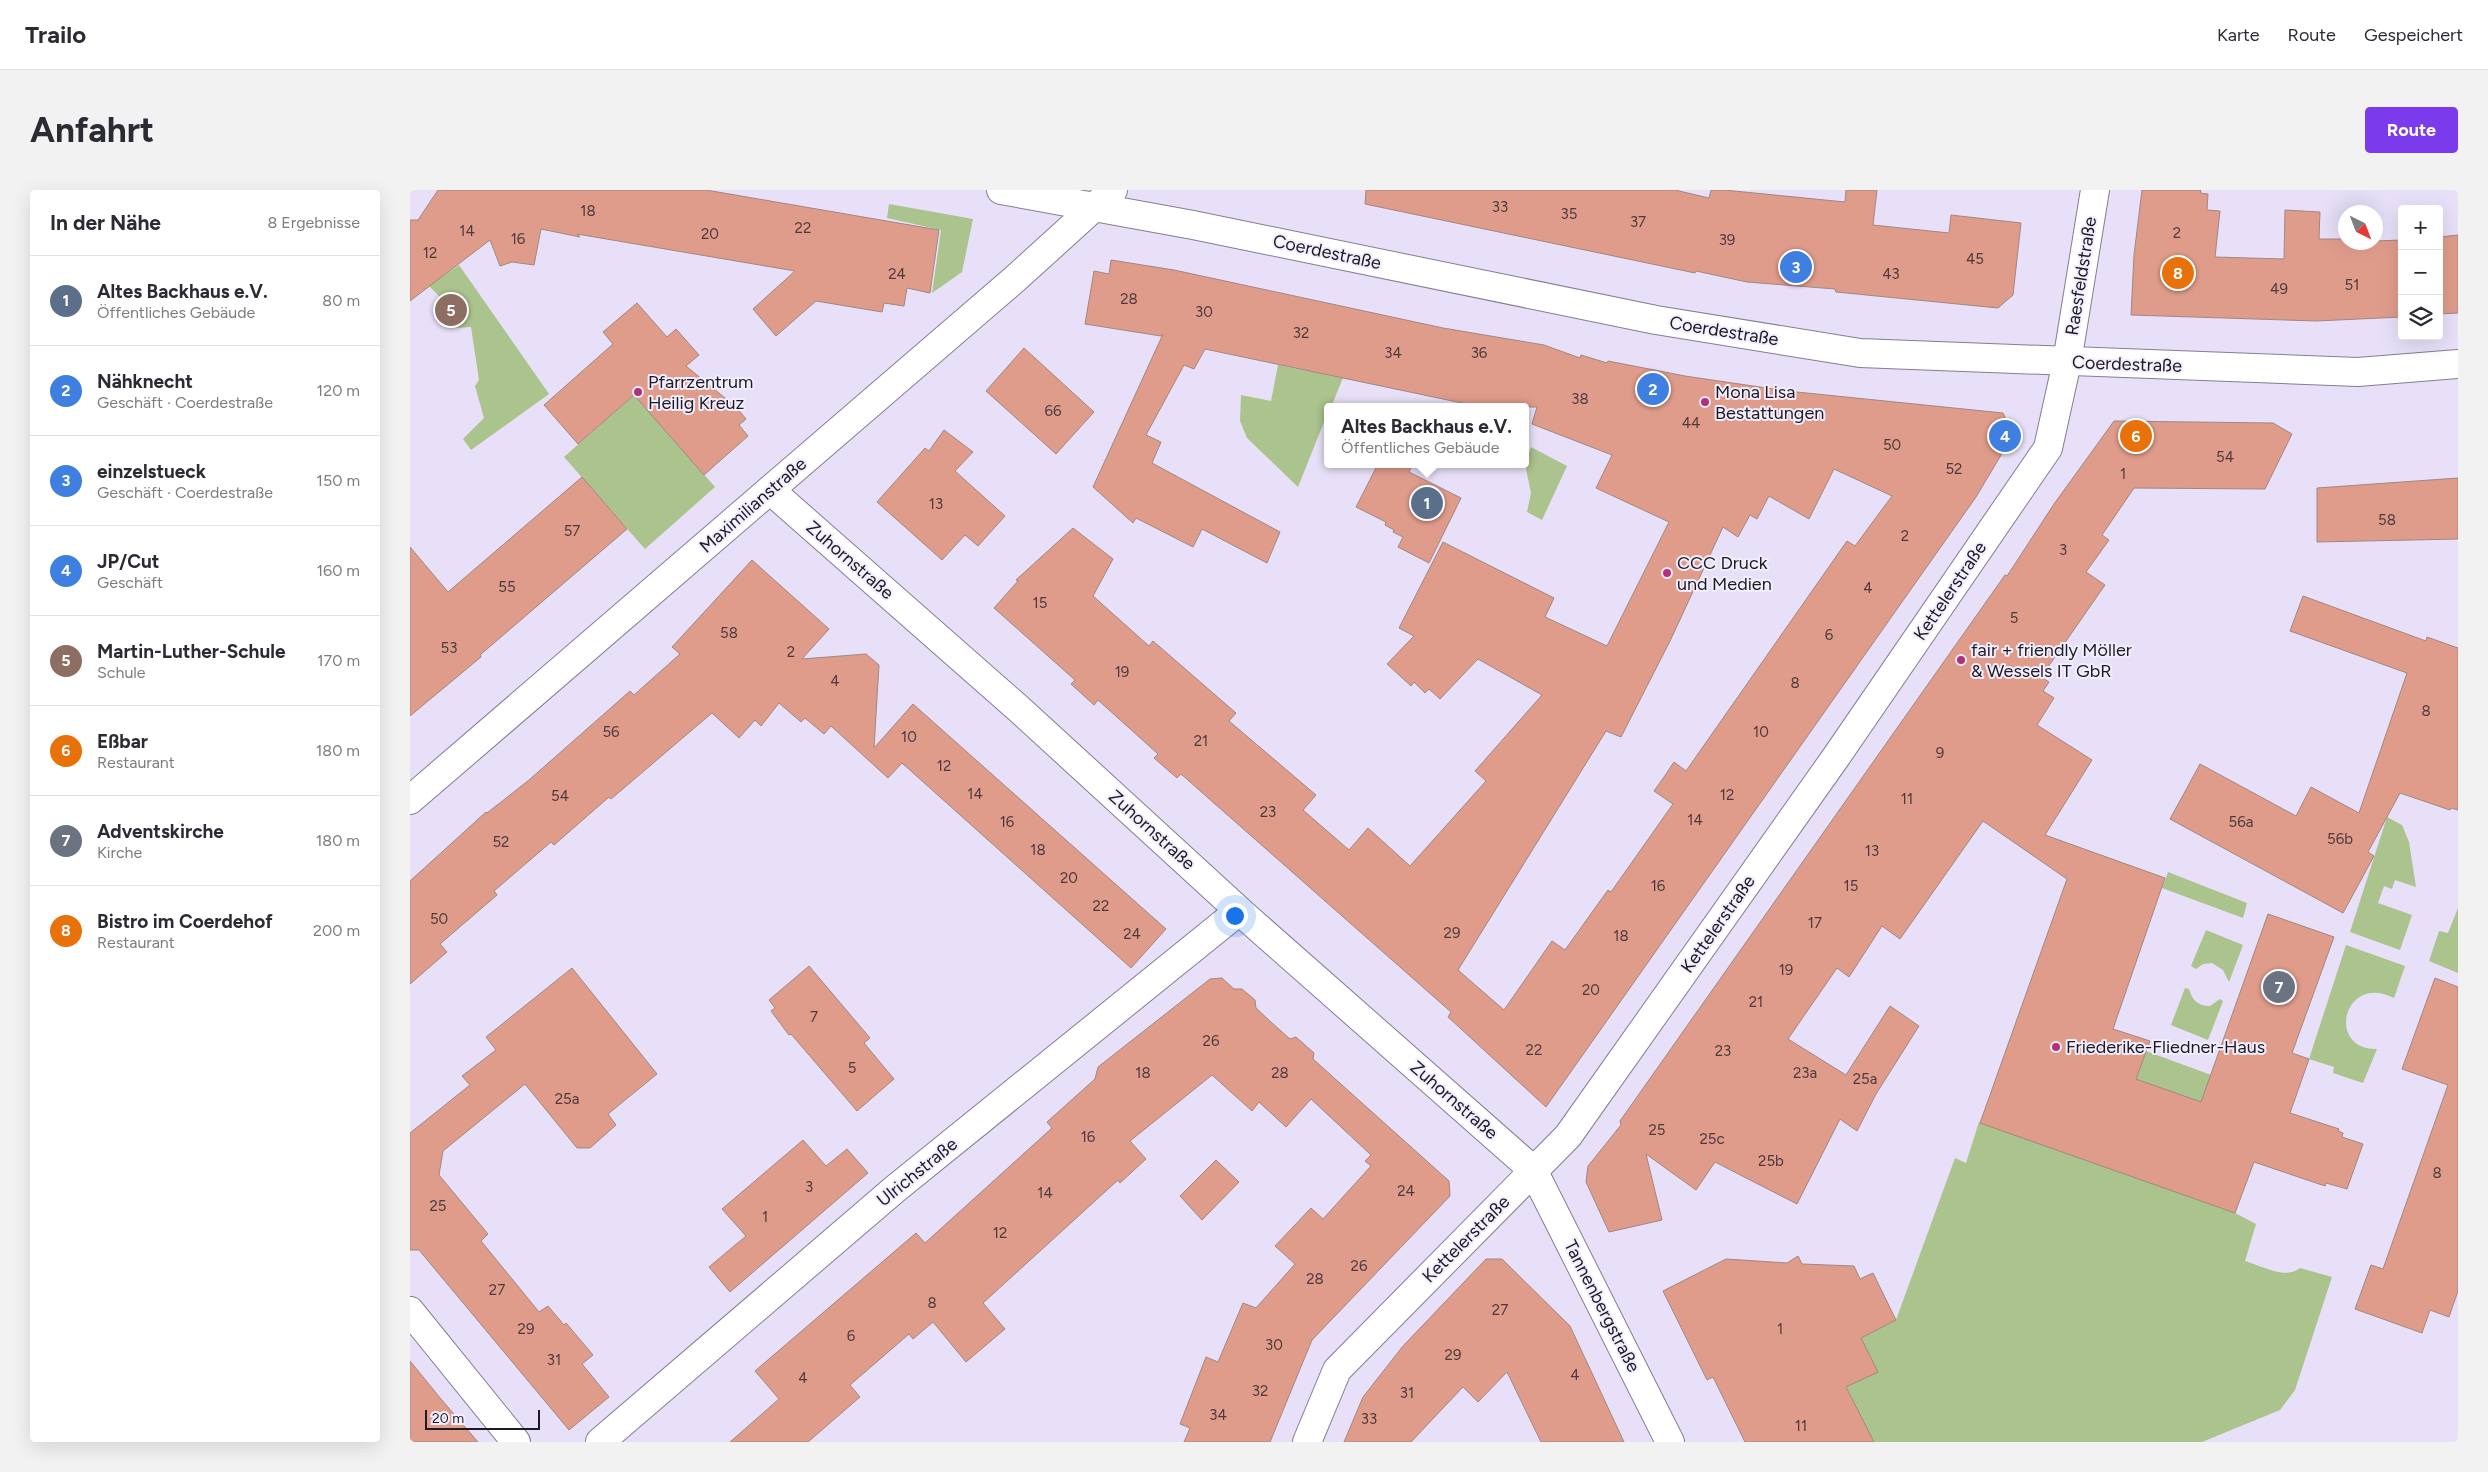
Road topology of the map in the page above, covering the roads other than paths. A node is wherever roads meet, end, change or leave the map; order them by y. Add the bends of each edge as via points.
1 (1001, 190) edge
2 (2095, 190) edge
3 (1103, 199) edge
4 (2067, 362) junction
5 (2458, 364) edge
6 (770, 490) junction
7 (410, 800) edge
8 (1239, 911) junction
9 (1533, 1170) junction
10 (410, 1311) edge
11 (516, 1442) edge
12 (600, 1442) edge
13 (1307, 1442) edge
14 (1670, 1442) edge

1 - 3 street, Coerdestraße
2 - 4 street, Raesfeldstraße
3 - 4 street, Coerdestraße via 1202,227 1656,320 1860,354
3 - 6 street, Maximilianstraße
4 - 5 street, Coerdestraße via 2358,372
4 - 9 street, Kettelerstraße via 2048,448 1836,757 1568,1136
6 - 7 street, Maximilianstraße
6 - 8 street, Zuhornstraße via 1019,709
8 - 9 street, Zuhornstraße
8 - 12 street, Ulrichstraße via 895,1189
9 - 13 street, Kettelerstraße via 1337,1370
9 - 14 street, Tannenbergstraße
10 - 11 street

